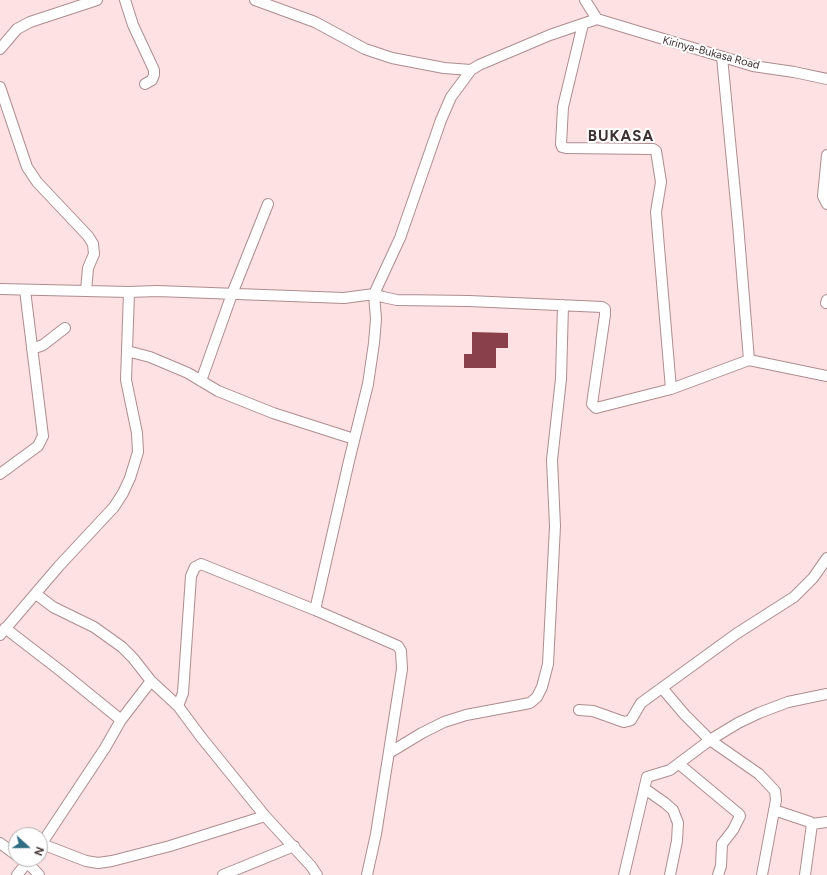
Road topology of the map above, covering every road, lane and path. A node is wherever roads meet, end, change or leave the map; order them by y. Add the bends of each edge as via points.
1 (97, 0) edge
2 (125, 0) edge
3 (255, 0) edge
4 (585, 0) edge
5 (597, 19) junction
6 (583, 24) junction
7 (0, 49) edge
8 (722, 57) junction
9 (471, 70) junction
10 (827, 79) edge
11 (145, 84) dead end
12 (0, 87) edge
13 (827, 155) edge
14 (268, 204) dead end
15 (827, 204) edge
16 (0, 289) edge
17 (24, 290) junction
18 (86, 291) junction
19 (129, 292) junction
20 (232, 294) junction
21 (374, 294) junction
22 (563, 304) junction
23 (65, 328) dead end
24 (32, 348) junction
25 (127, 351) junction
26 (749, 360) junction
27 (827, 376) edge
28 (200, 381) junction
29 (671, 389) junction
30 (354, 439) junction
31 (0, 474) edge
32 (827, 558) edge
33 (36, 594) junction
34 (315, 610) junction
35 (3, 632) edge
36 (151, 681) junction
37 (662, 688) junction
38 (827, 694) edge
39 (178, 706) junction
40 (578, 710) dead end
41 (120, 720) junction
42 (710, 740) junction
43 (389, 753) junction
44 (680, 764) junction
45 (645, 789) junction
46 (774, 810) junction
47 (265, 816) junction
48 (827, 822) edge
49 (812, 824) junction
50 (48, 834) edge
51 (294, 846) junction
52 (48, 847) edge
53 (29, 867) edge
54 (39, 875) edge
55 (223, 875) edge
56 (317, 875) edge
57 (367, 875) edge
58 (624, 875) edge
59 (670, 875) edge
60 (718, 875) edge
61 (762, 875) edge
62 (805, 875) edge

1 - 7 street via 30,22 17,29
2 - 11 street via 133,25 154,70 152,80
3 - 9 street via 315,22 365,49 392,58 444,68
4 - 5 street
5 - 6 street
5 - 8 street, Kirinya-Bukasa Road
6 - 9 street via 550,35
6 - 29 street via 563,107 561,144 566,148 656,151 661,182 656,212
8 - 10 street, Kirinya-Bukasa Road via 753,66
8 - 26 street
9 - 21 street via 451,97 441,120 400,238
12 - 18 street via 27,167 37,182 93,244 94,254 88,268
13 - 15 street via 822,196
14 - 20 street
16 - 17 street
17 - 18 street
17 - 24 street
18 - 19 street
19 - 20 street via 158,290
19 - 25 street
20 - 21 street via 344,298
20 - 28 street
21 - 22 street via 397,300
21 - 30 street via 374,343 368,384
22 - 29 street via 598,306 605,309 592,404 594,407
22 - 43 street via 561,383 552,460 555,526 549,659 542,687 537,697 530,702 444,722
23 - 24 street via 43,345
24 - 31 street via 43,436 38,446
25 - 28 street via 182,370
25 - 33 street via 126,380 137,433 138,452 132,472 114,507
26 - 27 street
26 - 29 street
28 - 30 street via 223,394 273,414
30 - 34 street
32 - 37 street via 813,578 794,597 736,634
33 - 35 street
33 - 36 street via 53,607 94,626 122,647
34 - 39 street via 204,564 195,567 192,576 183,693
34 - 43 street via 393,643 401,651 402,669
35 - 41 street via 62,672
36 - 39 street
36 - 41 street
37 - 40 street via 641,703 628,721 624,722 593,711
37 - 42 street
38 - 42 street via 788,702 759,713
39 - 47 street
41 - 50 street via 105,748
42 - 44 street
42 - 46 street via 759,774 772,787 776,800
43 - 57 street
44 - 45 street via 647,777
44 - 60 street via 740,816 722,844
45 - 58 street
45 - 59 street via 673,810 678,823
46 - 49 street
46 - 61 street
47 - 51 street
47 - 52 street via 112,861 86,861
48 - 49 street
49 - 62 street
51 - 55 street
51 - 56 street
53 - 54 street

